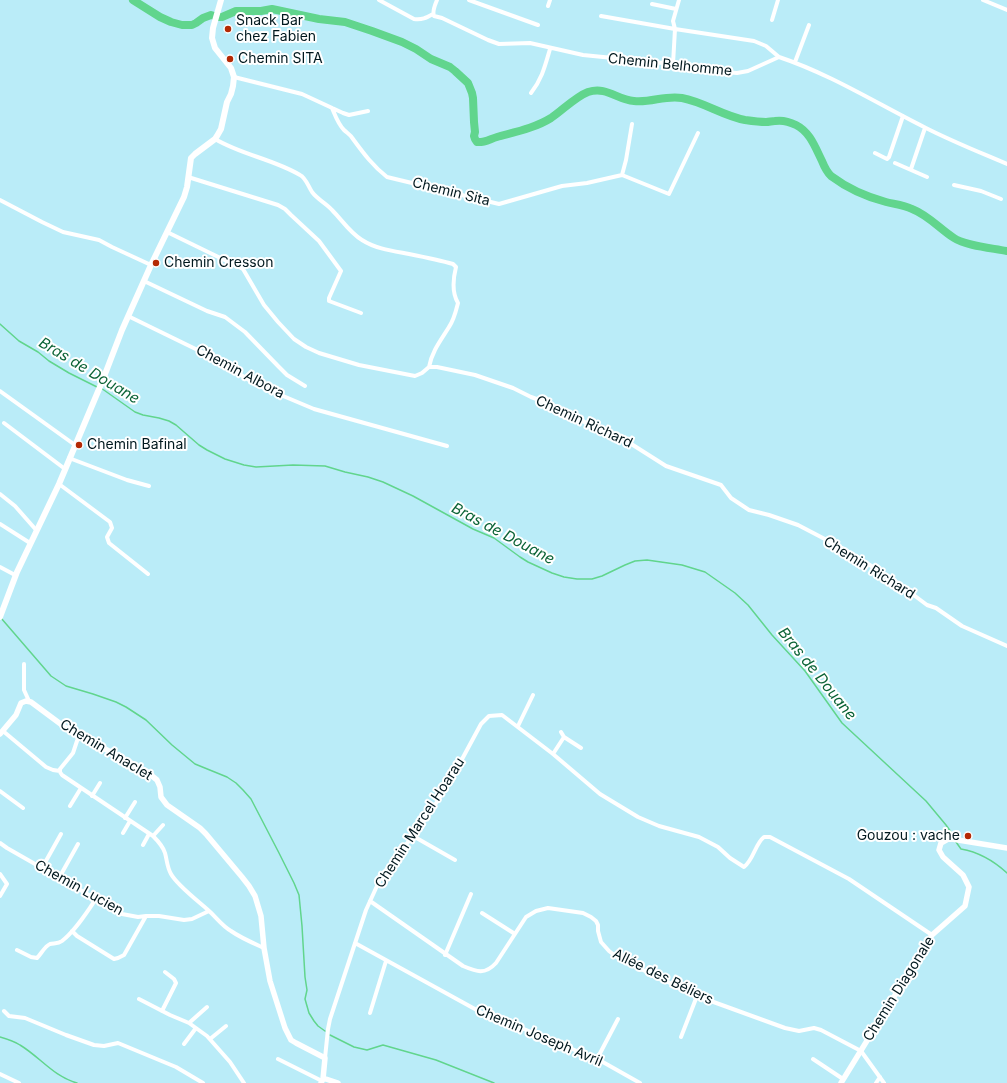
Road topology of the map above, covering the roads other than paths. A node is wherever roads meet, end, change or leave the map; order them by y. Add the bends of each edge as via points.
1 (379, 0) edge
2 (437, 0) edge
3 (469, 0) edge
4 (550, 0) edge
5 (679, 0) edge
6 (778, 0) edge
7 (983, 0) edge
8 (221, 1) edge
9 (652, 4) dead end
10 (548, 6) dead end
11 (676, 9) junction
12 (1007, 10) edge
13 (433, 12) junction
14 (601, 16) dead end
15 (772, 20) dead end
16 (538, 25) dead end
17 (809, 25) dead end
18 (675, 29) junction
19 (550, 48) junction
20 (779, 57) junction
21 (795, 62) junction
22 (673, 64) junction
23 (234, 78) junction
24 (531, 93) dead end
25 (332, 108) junction
26 (368, 111) dead end
27 (902, 116) junction
28 (632, 124) dead end
29 (925, 128) junction
30 (698, 133) dead end
31 (215, 139) junction
32 (875, 153) dead end
33 (895, 163) dead end
34 (1007, 164) edge
35 (911, 169) junction
36 (622, 175) junction
37 (188, 177) junction
38 (927, 177) dead end
39 (954, 185) dead end
40 (1001, 199) dead end
41 (0, 200) edge
42 (167, 232) junction
43 (151, 265) junction
44 (144, 280) junction
45 (361, 313) dead end
46 (128, 316) junction
47 (429, 366) junction
48 (305, 386) dead end
49 (0, 391) edge
50 (4, 423) dead end
51 (75, 445) junction
52 (447, 446) dead end
53 (69, 458) junction
54 (65, 469) junction
55 (59, 484) junction
56 (149, 486) dead end
57 (0, 494) edge
58 (0, 524) edge
59 (37, 531) junction
60 (30, 543) junction
61 (0, 568) edge
62 (148, 574) dead end
63 (15, 575) junction
64 (1, 615) edge
65 (1007, 646) edge
66 (24, 664) dead end
67 (533, 695) dead end
68 (29, 701) junction
69 (518, 726) junction
70 (1, 732) edge
71 (561, 732) dead end
72 (79, 735) junction
73 (564, 737) junction
74 (581, 748) dead end
75 (553, 754) junction
76 (60, 771) junction
77 (100, 783) dead end
78 (80, 788) junction
79 (0, 791) edge
80 (92, 796) junction
81 (134, 802) dead end
82 (70, 806) dead end
83 (23, 808) dead end
84 (125, 818) junction
85 (130, 821) junction
86 (163, 824) dead end
87 (123, 833) dead end
88 (61, 834) dead end
89 (151, 835) junction
90 (413, 836) junction
91 (0, 843) edge
92 (78, 844) dead end
93 (143, 844) dead end
94 (1007, 848) edge
95 (455, 860) dead end
96 (42, 868) junction
97 (0, 874) edge
98 (59, 878) junction
99 (471, 894) dead end
100 (0, 896) edge
101 (96, 899) junction
102 (370, 901) junction
103 (209, 911) junction
104 (482, 913) dead end
105 (146, 916) junction
106 (72, 931) junction
107 (515, 934) junction
108 (932, 935) junction
109 (355, 944) junction
110 (264, 948) junction
111 (17, 950) dead end
112 (445, 954) junction
113 (386, 961) junction
114 (165, 972) dead end
115 (697, 996) junction
116 (139, 999) dead end
117 (207, 1007) dead end
118 (4, 1011) dead end
119 (162, 1011) junction
120 (370, 1013) dead end
121 (618, 1019) dead end
122 (189, 1023) junction
123 (226, 1026) dead end
124 (196, 1028) junction
125 (681, 1037) dead end
126 (210, 1039) junction
127 (184, 1044) dead end
128 (861, 1051) junction
129 (325, 1058) junction
130 (278, 1059) dead end
131 (597, 1059) junction
132 (814, 1059) dead end
133 (0, 1074) edge
134 (880, 1076) junction
135 (322, 1081) edge
136 (842, 1081) edge
137 (19, 1083) edge
138 (203, 1083) edge
139 (244, 1083) edge
140 (338, 1083) edge
141 (640, 1083) edge
142 (876, 1083) edge
143 (884, 1083) edge

1 - 13 street via 417,19 426,18
2 - 13 street
3 - 16 street
4 - 10 street
5 - 11 street
6 - 15 street
7 - 12 street
8 - 23 main road via 212,38 215,48 231,68
9 - 11 street
11 - 18 street via 673,21
13 - 19 street, Chemin Belhomme via 434,16 493,42
14 - 18 street
17 - 21 street
18 - 20 street via 754,41 766,46
18 - 22 street
19 - 22 street, Chemin Belhomme via 583,55
19 - 24 street via 541,78
20 - 21 street
20 - 22 street, Chemin Belhomme via 748,71 737,73 699,70
21 - 27 street
23 - 25 street via 298,92
23 - 31 main road via 221,129
25 - 26 street via 349,115
25 - 36 street, Chemin Sita via 343,129 375,168 387,177 492,203 499,204 562,186
27 - 29 street
27 - 32 street via 889,158
28 - 36 street
29 - 34 street
29 - 35 street
30 - 36 street via 669,194
31 - 37 main road via 190,158
31 - 47 street via 302,176 311,191 361,240 373,246 430,258 456,267 454,287 458,303 450,326 436,347
33 - 35 street
35 - 38 street
37 - 42 main road via 184,197
37 - 45 street via 285,209 319,241 341,271 330,301
39 - 40 street
41 - 43 street via 63,232 99,240
42 - 43 main road
42 - 47 street via 243,268 278,322 306,348 360,365 415,376
43 - 44 main road
44 - 46 main road
44 - 48 street via 207,311 225,317 245,332 283,371
46 - 51 main road
46 - 52 street, Chemin Albora via 212,357 257,385 308,407
47 - 65 street, Chemin Richard via 475,375 514,388 576,417 595,429 625,440 666,466 721,485 731,498 749,510 798,526 835,545 891,578 962,626
49 - 51 street
50 - 54 street
51 - 53 main road
53 - 54 main road
53 - 56 street
54 - 55 main road
55 - 59 main road
55 - 62 street via 110,522 112,528 107,537 109,544
57 - 59 street via 15,506
58 - 60 street
59 - 60 main road
60 - 63 main road
61 - 63 street
63 - 64 main road
66 - 68 street via 24,690
67 - 69 street
68 - 70 street via 22,703 16,715
68 - 72 street, Chemin Anaclet
69 - 75 street, Chemin Marcel Hoarau
69 - 90 street, Chemin Marcel Hoarau via 502,715 489,716 481,724 447,787
70 - 76 street via 46,767
71 - 73 street
72 - 76 street via 73,753
72 - 110 street, Chemin Anaclet via 152,775 159,783 161,797 167,805 200,828 214,843 255,896 261,916
73 - 74 street
73 - 75 street
75 - 108 street, Chemin Marcel Hoarau via 600,794 638,817 659,826 699,837 718,847 744,867 760,840 764,836 770,837 849,879
76 - 78 street via 65,778
77 - 80 street
78 - 80 street
78 - 82 street
79 - 83 street
80 - 84 street
81 - 84 street
84 - 85 street
85 - 87 street
85 - 89 street
86 - 89 street
88 - 96 street
89 - 93 street
89 - 103 street via 162,846 168,868 174,878
90 - 95 street
90 - 102 street, Chemin Marcel Hoarau via 382,876
91 - 96 street, Chemin Lucien
92 - 98 street
94 - 108 street, Chemin Diagonale via 955,839 941,843 939,850 943,857 964,875 969,887 965,906
96 - 98 street, Chemin Lucien
97 - 100 street via 8,884
98 - 101 street, Chemin Lucien
99 - 112 street
101 - 105 street, Chemin Lucien via 122,914
101 - 106 street
102 - 109 street, Chemin Marcel Hoarau
102 - 112 street, Allée des Béliers
103 - 105 street, Chemin Lucien via 184,920
103 - 110 street via 231,932
104 - 107 street
105 - 106 street via 124,955 114,959
106 - 111 street via 62,942 50,944 36,958
107 - 112 street, Allée des Béliers via 496,963 486,971 475,971
107 - 115 street, Allée des Béliers via 526,917 536,911 548,908 583,913 596,921 601,942 618,958
108 - 128 street, Chemin Diagonale
109 - 113 street, Chemin Joseph Avril
109 - 129 street, Chemin Marcel Hoarau via 329,1023
110 - 129 street, Chemin Anaclet via 270,981 289,1036 296,1044
113 - 120 street
113 - 131 street, Chemin Joseph Avril via 492,1019 507,1022
114 - 119 street via 176,983
115 - 125 street
115 - 128 street, Allée des Béliers via 793,1031 814,1028 821,1030
116 - 119 street
117 - 122 street
118 - 138 street via 9,1016 25,1018 94,1045 118,1043 176,1067
119 - 122 street
121 - 131 street
122 - 124 street
123 - 126 street
124 - 126 street
124 - 127 street
126 - 139 street
128 - 134 street, Allée des Béliers
128 - 136 street, Chemin Diagonale
129 - 135 street
130 - 135 street
131 - 141 street, Chemin Joseph Avril
132 - 136 street, Chemin Diagonale
133 - 137 street
134 - 142 street
134 - 143 street, Allée des Béliers
135 - 140 street via 326,1079

